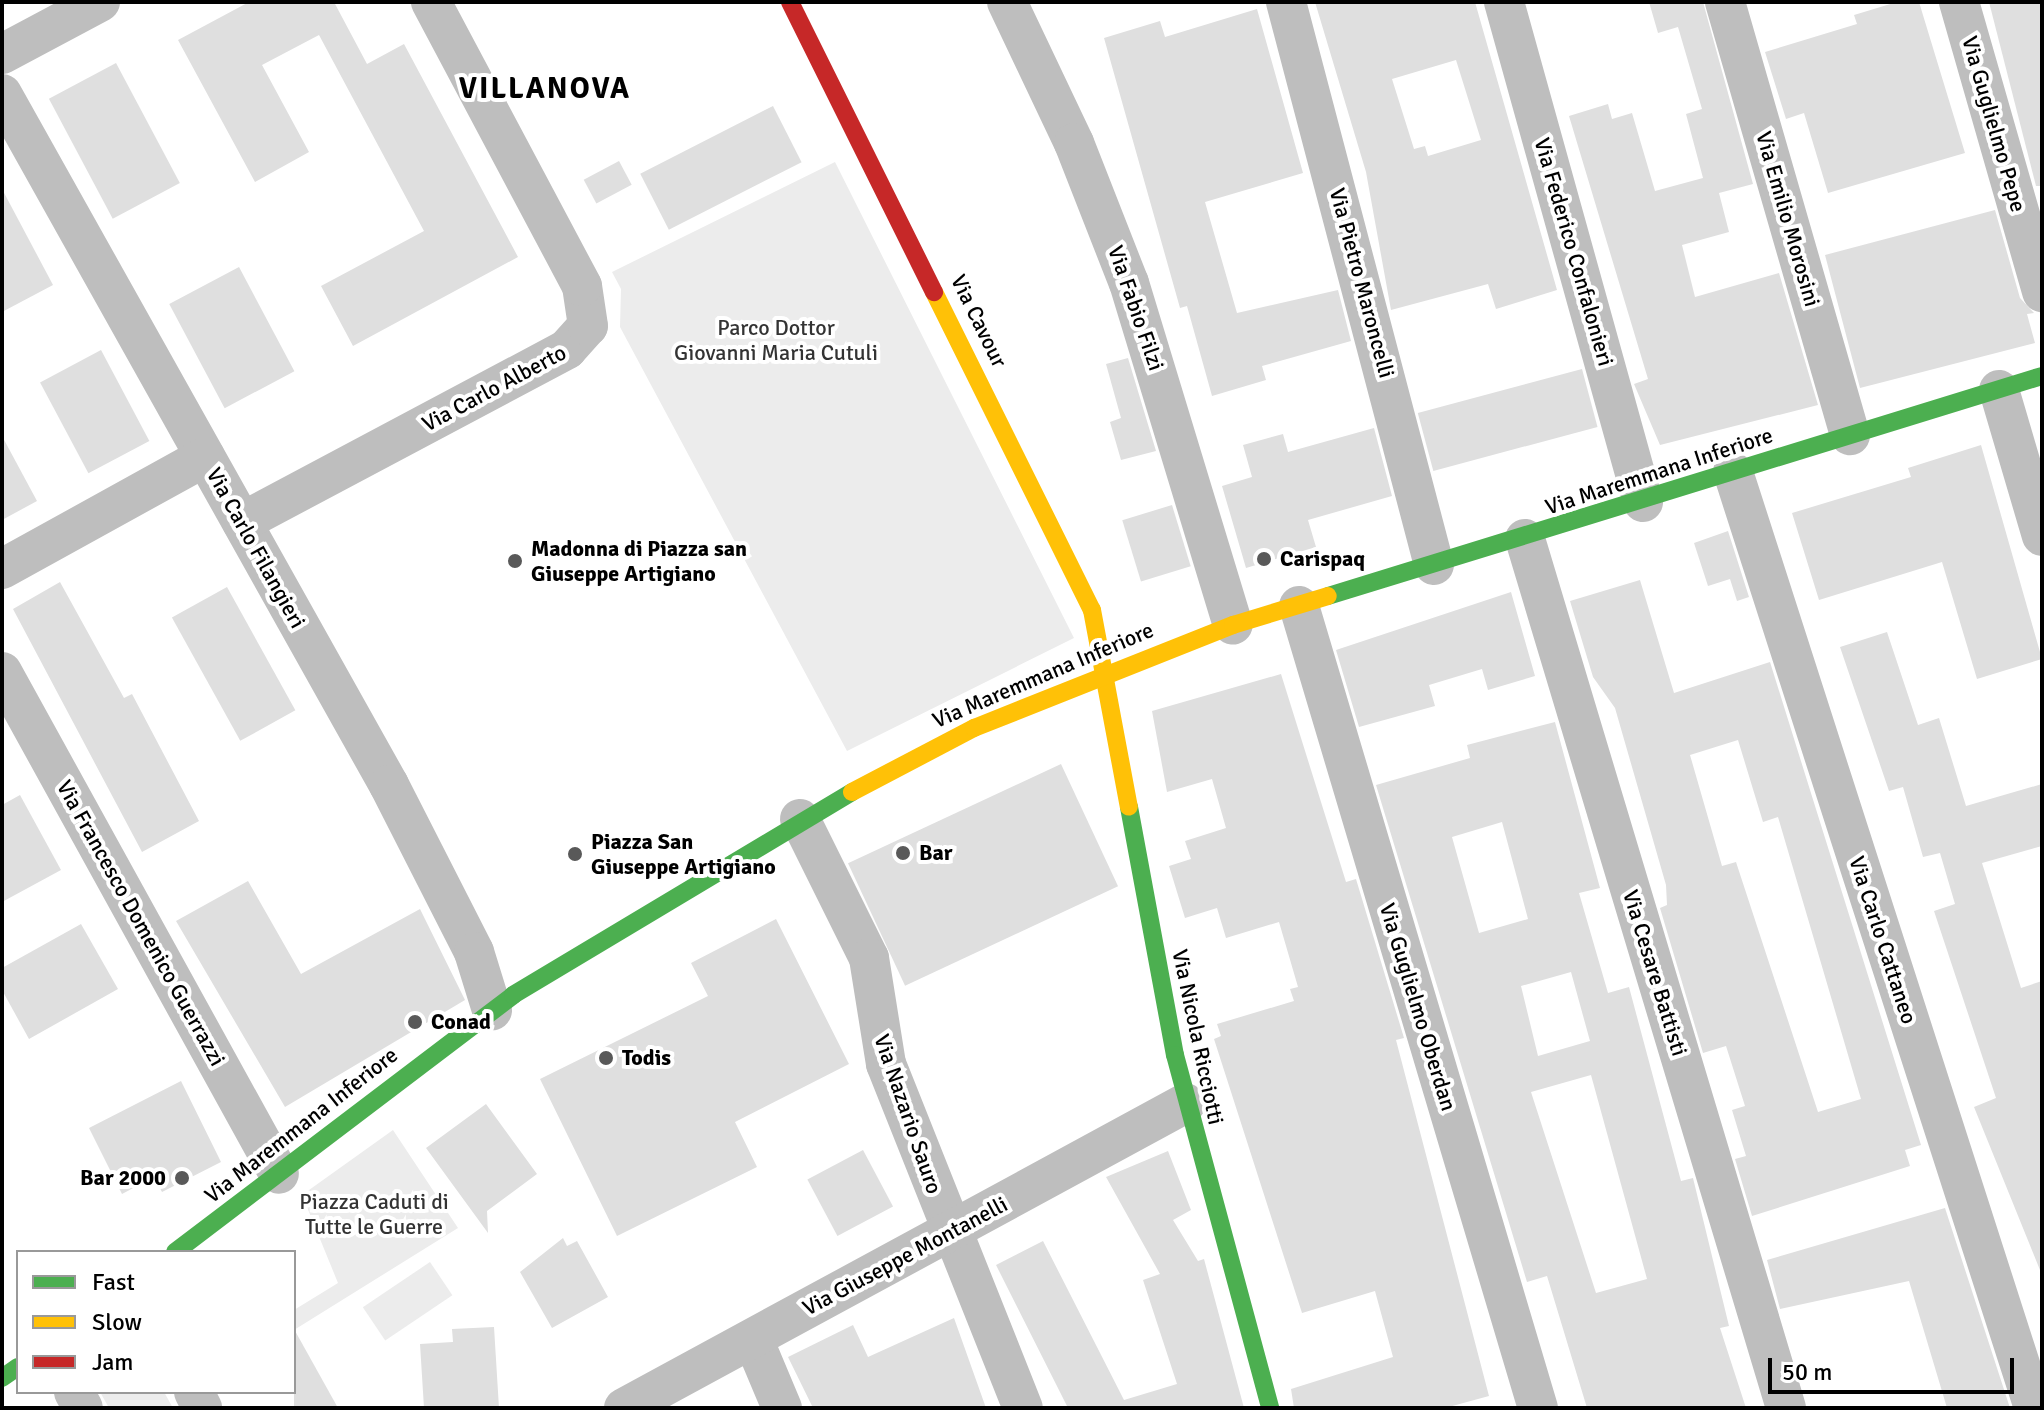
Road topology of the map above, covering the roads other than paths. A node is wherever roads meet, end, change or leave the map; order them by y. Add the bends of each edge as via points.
1 (100, 2) edge
2 (431, 2) edge
3 (790, 2) edge
4 (1007, 2) edge
5 (1286, 2) edge
6 (1504, 2) edge
7 (1725, 2) edge
8 (1959, 2) edge
9 (2, 54) edge
10 (2, 94) edge
11 (2042, 292) edge
12 (2042, 376) edge
13 (1999, 390) junction
14 (1850, 435) junction
15 (205, 457) junction
16 (1733, 472) junction
17 (1643, 502) junction
18 (242, 522) junction
19 (2042, 536) edge
20 (1525, 539) junction
21 (1434, 565) junction
22 (2, 569) edge
23 (1299, 606) junction
24 (1233, 625) junction
25 (1107, 669) junction
26 (2, 672) edge
27 (800, 819) junction
28 (492, 1010) junction
29 (1186, 1103) junction
30 (279, 1174) junction
31 (949, 1233) junction
32 (178, 1250) edge
33 (753, 1339) junction
34 (624, 1408) edge
35 (782, 1408) edge
36 (1023, 1408) edge
37 (1270, 1408) edge
38 (1538, 1408) edge
39 (1786, 1408) edge
40 (2034, 1408) edge

1 - 9 street
2 - 18 street, Via Carlo Alberto via 582,286 588,326 567,349
3 - 25 main road, Via Cavour via 1077,574
4 - 24 street, Via Fabio Filzi via 1124,271
5 - 21 street, Via Pietro Maroncelli
6 - 17 street, Via Federico Confalonieri
7 - 14 street, Via Emilio Morosini
8 - 11 street, Via Guglielmo Pepe
10 - 15 street, Via Carlo Filangieri
12 - 13 main road, Via Maremmana Inferiore
13 - 14 main road, Via Maremmana Inferiore
13 - 19 street
14 - 16 main road, Via Maremmana Inferiore
15 - 18 street, Via Carlo Filangieri
15 - 22 street
16 - 17 main road, Via Maremmana Inferiore
16 - 40 street, Via Carlo Cattaneo
17 - 20 main road, Via Maremmana Inferiore
18 - 28 street, Via Carlo Filangieri via 396,799 474,952
20 - 21 main road, Via Maremmana Inferiore
20 - 39 street, Via Cesare Battisti
21 - 23 main road, Via Maremmana Inferiore
23 - 24 main road, Via Maremmana Inferiore
23 - 38 street, Via Guglielmo Oberdan
24 - 25 main road, Via Maremmana Inferiore
25 - 27 main road, Via Maremmana Inferiore via 974,728
25 - 29 main road, Via Nicola Ricciotti
26 - 30 street, Via Francesco Domenico Guerrazzi
27 - 28 main road, Via Maremmana Inferiore
27 - 31 street, Via Nazario Sauro via 869,958 883,1055
28 - 30 main road, Via Maremmana Inferiore
29 - 31 street, Via Giuseppe Montanelli
29 - 37 main road, Via Nicola Ricciotti
30 - 32 main road, Via Maremmana Inferiore
31 - 33 street, Via Giuseppe Montanelli
31 - 36 street, Via Nazario Sauro
33 - 34 street, Via Giuseppe Montanelli
33 - 35 street

